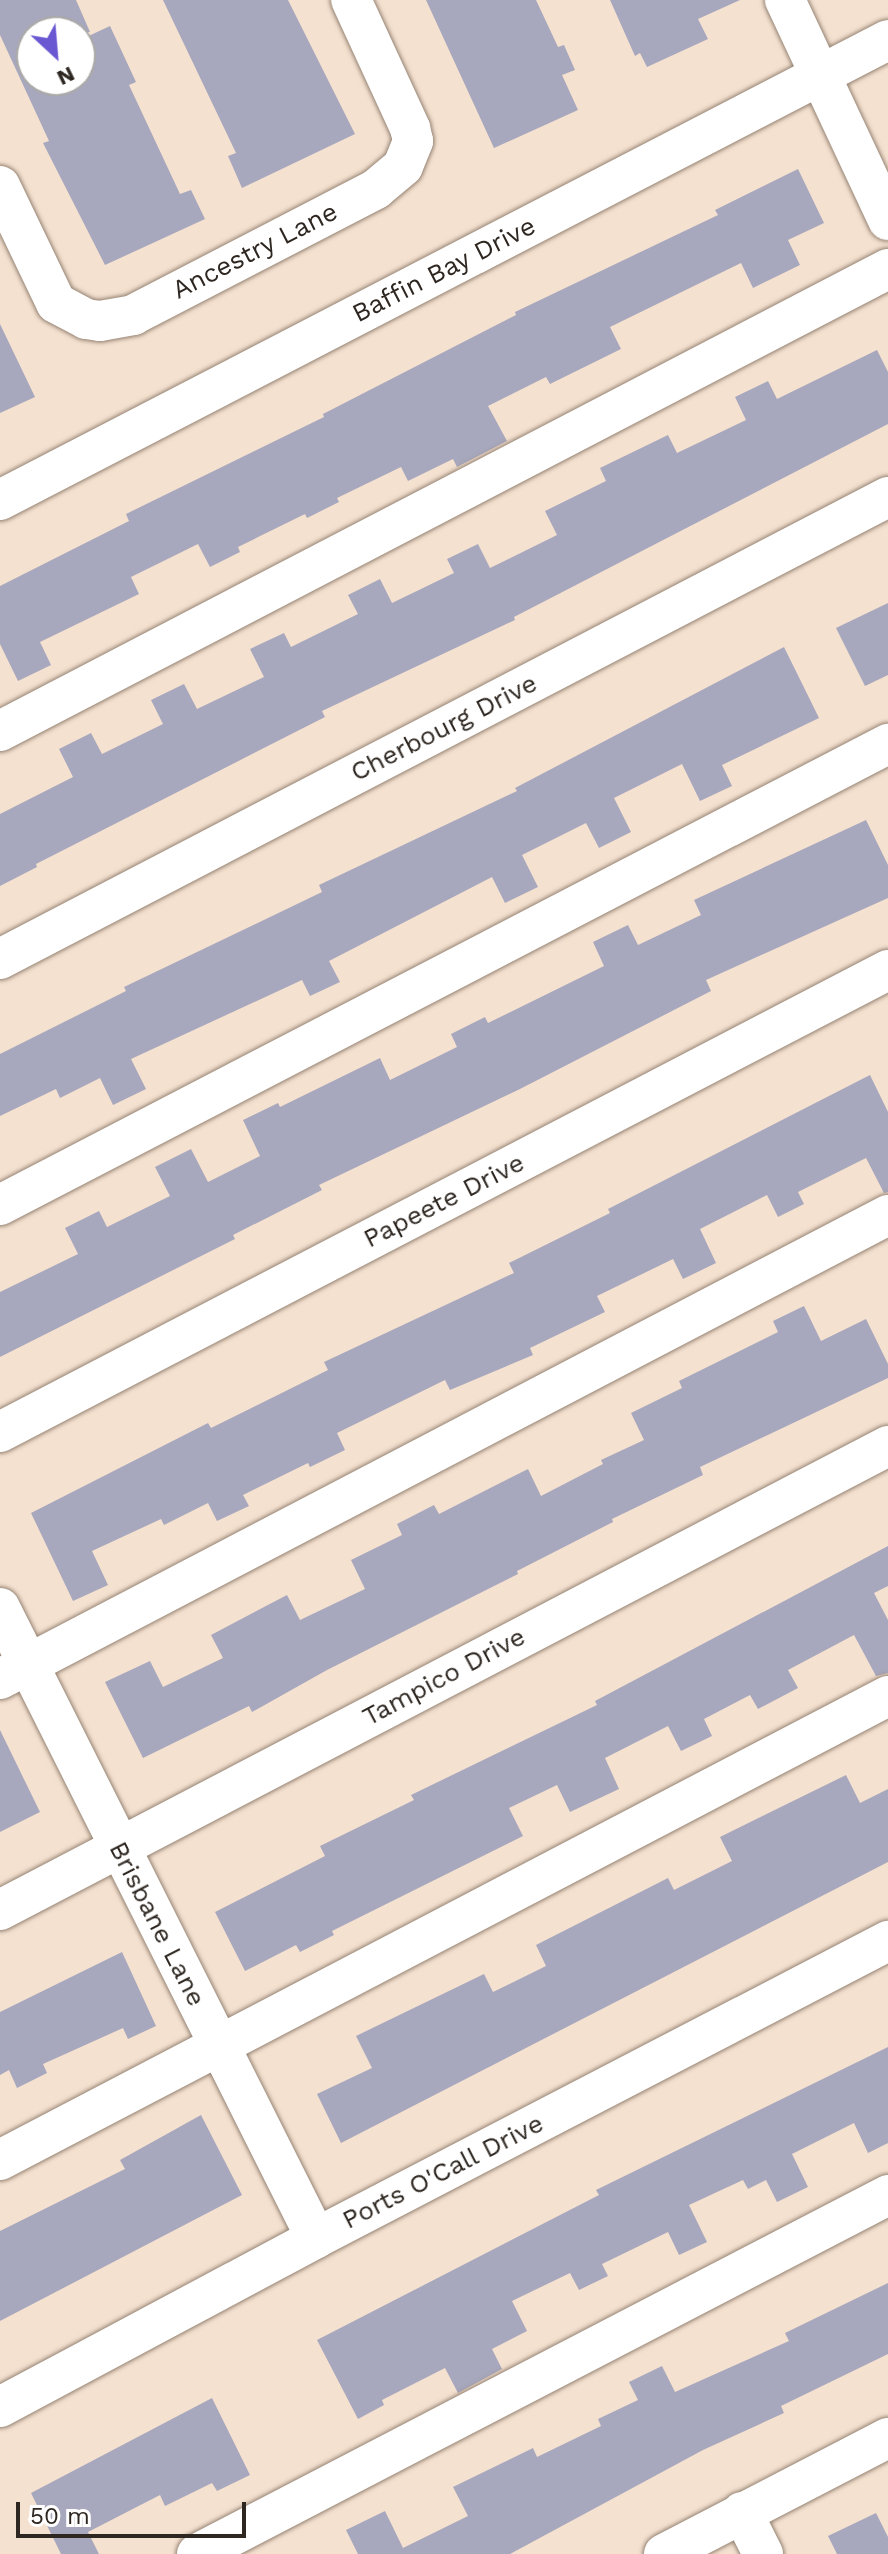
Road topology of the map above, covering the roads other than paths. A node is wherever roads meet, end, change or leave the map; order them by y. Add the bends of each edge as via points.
1 (351, 0) edge
2 (785, 0) edge
3 (888, 40) edge
4 (820, 75) junction
5 (0, 186) edge
6 (888, 220) edge
7 (888, 269) edge
8 (888, 497) edge
9 (0, 500) edge
10 (0, 731) edge
11 (888, 744) edge
12 (0, 959) edge
13 (888, 970) edge
14 (0, 1205) edge
15 (888, 1215) edge
16 (0, 1432) edge
17 (888, 1446) edge
18 (0, 1608) edge
19 (14, 1671) edge
20 (888, 1696) edge
21 (118, 1847) junction
22 (0, 1910) edge
23 (888, 1941) edge
24 (219, 2046) junction
25 (0, 2160) edge
26 (888, 2195) edge
27 (316, 2238) junction
28 (0, 2407) edge
29 (888, 2438) edge
30 (742, 2512) junction
31 (197, 2554) edge
32 (664, 2554) edge
33 (763, 2554) edge

1 - 5 street, Ancestry Lane via 413,141 391,179 376,189 116,320 86,319 56,303
2 - 4 street
3 - 4 street, Baffin Bay Drive
4 - 6 street
4 - 9 street, Baffin Bay Drive
7 - 10 street
8 - 12 street, Cherbourg Drive
11 - 14 street
13 - 16 street, Papeete Drive
15 - 19 street
17 - 21 street, Tampico Drive
18 - 19 street, Brisbane Lane
19 - 21 street, Brisbane Lane
20 - 24 street
21 - 22 street, Tampico Drive
21 - 24 street, Brisbane Lane
23 - 27 street, Ports O'Call Drive
24 - 25 street
24 - 27 street, Brisbane Lane
26 - 31 street
27 - 28 street, Ports O'Call Drive
29 - 30 street
30 - 32 street
30 - 33 street

